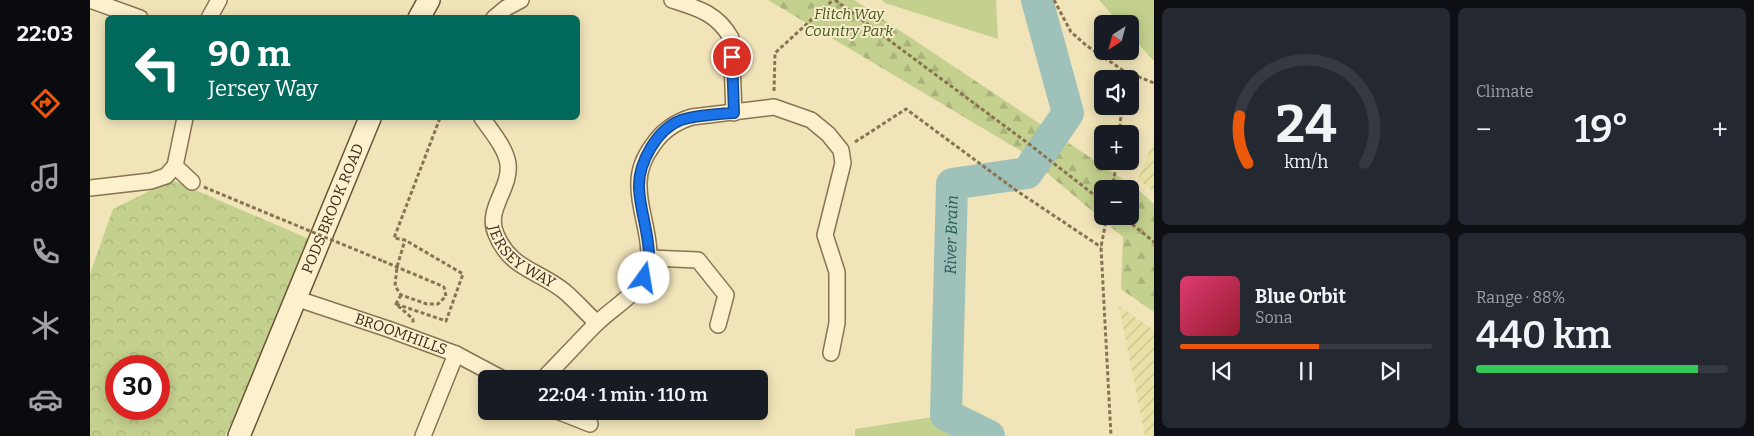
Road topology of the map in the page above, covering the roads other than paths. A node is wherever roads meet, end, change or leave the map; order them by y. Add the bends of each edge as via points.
1 (90, 0) edge
2 (219, 0) edge
3 (429, 0) edge
4 (521, 0) edge
5 (672, 0) edge
6 (132, 15) edge
7 (211, 15) edge
8 (421, 15) edge
9 (498, 15) edge
10 (734, 113) junction
11 (186, 120) edge
12 (369, 120) edge
13 (483, 120) edge
14 (175, 166) junction
15 (192, 182) road end
16 (90, 188) edge
17 (650, 258) junction
18 (295, 298) junction
19 (597, 323) junction
20 (718, 325) dead end
21 (831, 353) dead end
22 (456, 354) junction
23 (486, 370) edge
24 (552, 370) edge
25 (580, 420) edge
26 (590, 424) dead end
27 (240, 436) edge
28 (423, 436) edge

1 - 6 street
2 - 7 street
3 - 8 main road
4 - 9 street
5 - 10 street via 700,8 713,17 731,38
10 - 17 street via 680,121 670,126 645,156 639,187
10 - 21 street via 774,108 812,120 841,150 843,164 825,235 837,272 837,323
11 - 14 street
12 - 18 main road, PODS BROOK ROAD
13 - 19 street, JERSEY WAY via 508,164 508,177 493,222 500,242 514,260 564,290
14 - 15 street
14 - 16 street via 166,176 151,182
17 - 19 street via 644,278 634,292
17 - 20 street via 698,260 726,295
18 - 22 street, BROOMHILLS
18 - 27 main road, PODS BROOK ROAD
19 - 24 street
22 - 23 street, BROOMHILLS
22 - 28 street
25 - 26 street

